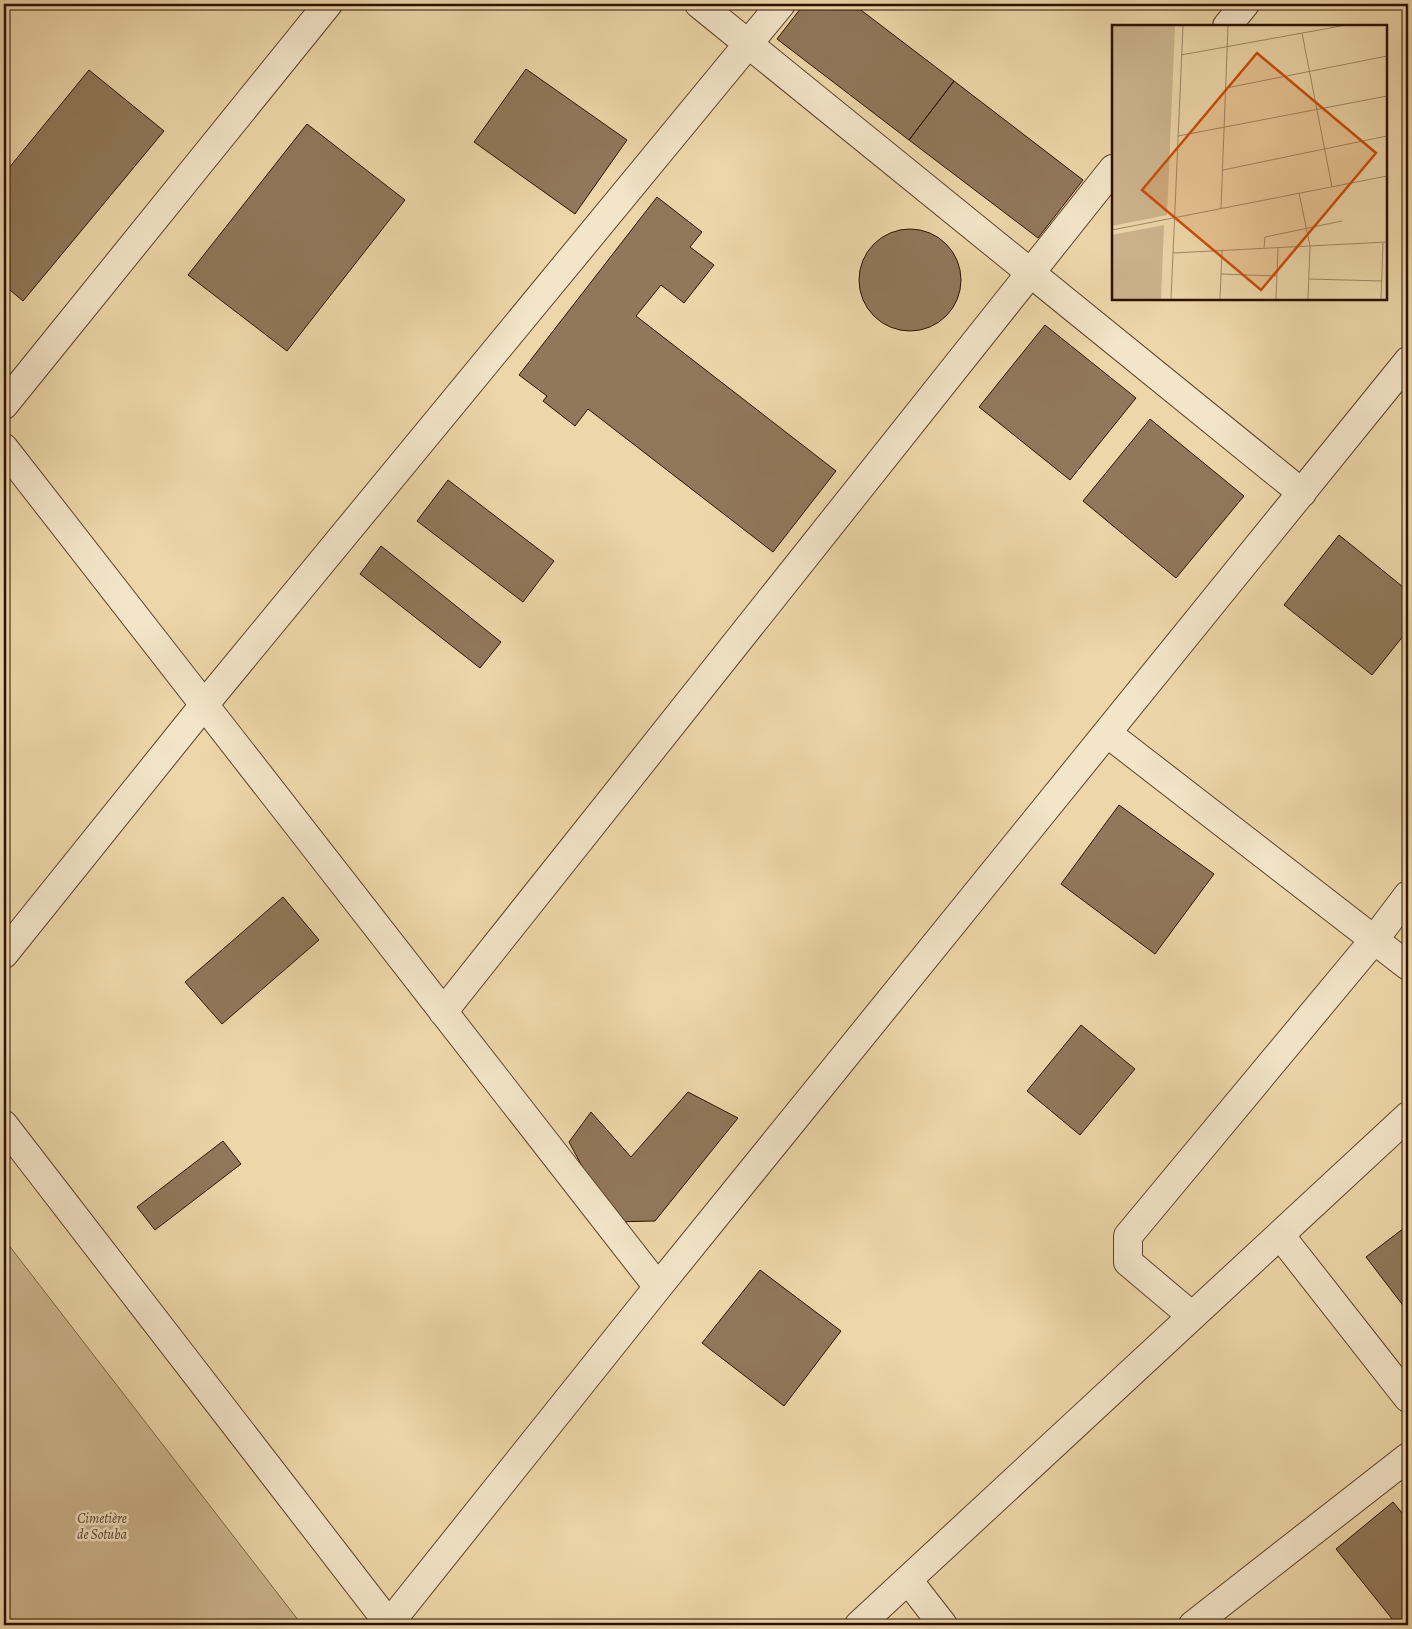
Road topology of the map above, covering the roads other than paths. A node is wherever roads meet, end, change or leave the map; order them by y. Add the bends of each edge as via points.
1 (328, 4) edge
2 (700, 4) edge
3 (781, 4) edge
4 (1245, 4) edge
5 (1228, 25) edge
6 (748, 44) junction
7 (1112, 170) edge
8 (1031, 273) junction
9 (1408, 362) edge
10 (4, 404) edge
11 (4, 448) edge
12 (1302, 493) junction
13 (204, 705) junction
14 (1107, 733) junction
15 (1408, 896) edge
16 (1374, 940) junction
17 (4, 954) edge
18 (1408, 966) edge
19 (443, 1012) junction
20 (1408, 1116) edge
21 (4, 1125) edge
22 (1280, 1235) junction
23 (658, 1287) junction
24 (1192, 1316) junction
25 (1408, 1398) edge
26 (1408, 1457) edge
27 (908, 1580) junction
28 (389, 1625) edge
29 (859, 1625) edge
30 (943, 1625) edge
31 (1193, 1625) edge

1 - 10 street
2 - 6 street
3 - 6 street
4 - 5 street
6 - 8 street
6 - 13 street
7 - 8 street
8 - 12 street
8 - 19 street
9 - 12 street
11 - 13 street
12 - 14 street
13 - 17 street
13 - 19 street
14 - 16 street
14 - 23 street
15 - 16 street
16 - 18 street
16 - 24 street via 1128,1236 1128,1262
19 - 23 street
20 - 22 street
21 - 28 street
22 - 24 street
22 - 25 street
23 - 28 street
24 - 27 street
26 - 31 street
27 - 29 street
27 - 30 street

